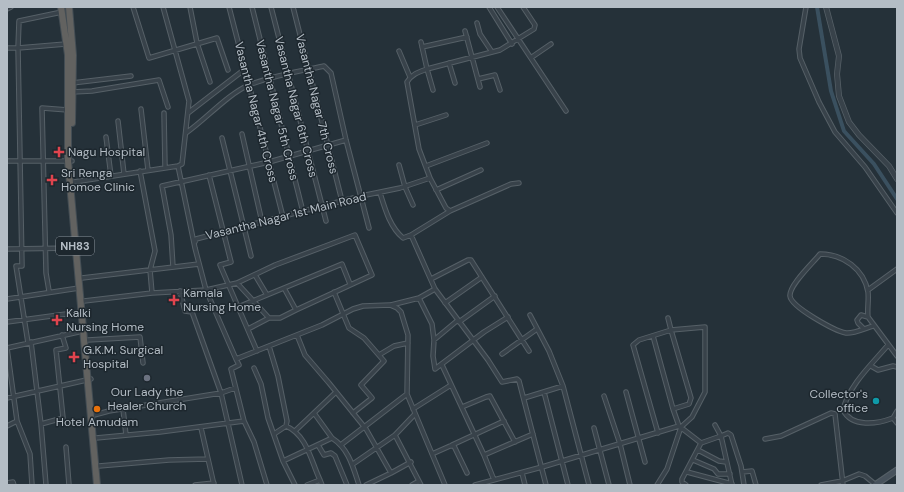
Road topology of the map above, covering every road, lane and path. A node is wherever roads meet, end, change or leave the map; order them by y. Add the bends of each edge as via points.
1 (11, 7) edge
2 (68, 7) edge
3 (133, 7) edge
4 (163, 7) edge
5 (190, 7) edge
6 (229, 7) edge
7 (252, 7) edge
8 (271, 7) edge
9 (292, 7) edge
10 (489, 7) edge
11 (497, 7) edge
12 (523, 7) edge
13 (806, 7) edge
14 (826, 7) edge
15 (7, 9) edge
16 (62, 9) edge
17 (477, 23) dead end
18 (465, 31) dead end
19 (467, 37) junction
20 (520, 40) junction
21 (421, 42) dead end
22 (197, 43) junction
23 (68, 44) junction
24 (512, 44) junction
25 (551, 44) dead end
26 (422, 47) junction
27 (7, 48) edge
28 (18, 48) junction
29 (174, 50) junction
30 (399, 51) dead end
31 (492, 52) junction
32 (532, 57) junction
33 (472, 58) junction
34 (449, 63) junction
35 (245, 69) junction
36 (427, 69) junction
37 (228, 70) dead end
38 (308, 70) junction
39 (288, 75) junction
40 (131, 76) dead end
41 (410, 78) junction
42 (478, 79) junction
43 (270, 80) junction
44 (210, 82) dead end
45 (72, 83) junction
46 (455, 83) dead end
47 (249, 85) junction
48 (480, 87) dead end
49 (433, 90) dead end
50 (500, 90) dead end
51 (70, 92) junction
52 (168, 107) dead end
53 (141, 109) dead end
54 (68, 110) junction
55 (566, 111) dead end
56 (164, 113) dead end
57 (188, 113) junction
58 (446, 115) dead end
59 (118, 120) dead end
60 (415, 125) junction
61 (186, 133) junction
62 (242, 134) dead end
63 (106, 137) dead end
64 (222, 138) dead end
65 (346, 140) junction
66 (487, 143) dead end
67 (327, 147) junction
68 (308, 152) junction
69 (288, 156) junction
70 (7, 161) edge
71 (20, 161) junction
72 (70, 161) junction
73 (44, 162) junction
74 (269, 162) junction
75 (178, 166) junction
76 (399, 166) dead end
77 (426, 166) junction
78 (166, 167) junction
79 (249, 167) junction
80 (148, 170) junction
81 (229, 170) junction
82 (481, 170) dead end
83 (140, 171) junction
84 (124, 174) junction
85 (209, 175) junction
86 (111, 176) junction
87 (430, 178) junction
88 (897, 179) edge
89 (74, 182) junction
90 (182, 182) junction
91 (519, 183) dead end
92 (405, 187) junction
93 (436, 190) junction
94 (380, 193) junction
95 (361, 196) junction
96 (342, 201) junction
97 (413, 205) dead end
98 (321, 207) junction
99 (450, 211) junction
100 (303, 212) junction
101 (897, 213) edge
102 (283, 216) junction
103 (326, 221) dead end
104 (262, 222) junction
105 (244, 227) junction
106 (369, 228) dead end
107 (224, 232) junction
108 (411, 235) junction
109 (194, 242) junction
110 (45, 248) junction
111 (76, 248) junction
112 (7, 249) edge
113 (21, 249) junction
114 (251, 256) dead end
115 (199, 264) junction
116 (172, 267) junction
117 (150, 270) junction
118 (897, 270) edge
119 (255, 275) junction
120 (482, 277) junction
121 (80, 278) junction
122 (431, 279) junction
123 (237, 283) junction
124 (350, 284) junction
125 (228, 286) junction
126 (79, 288) junction
127 (284, 288) junction
128 (435, 289) junction
129 (206, 290) junction
130 (868, 290) junction
131 (49, 291) junction
132 (180, 291) junction
133 (334, 292) junction
134 (152, 294) junction
135 (266, 295) junction
136 (20, 296) junction
137 (494, 296) junction
138 (7, 298) edge
139 (419, 298) junction
140 (84, 301) junction
141 (253, 302) junction
142 (445, 302) junction
143 (390, 305) junction
144 (238, 307) junction
145 (296, 310) junction
146 (81, 312) junction
147 (342, 314) junction
148 (530, 315) dead end
149 (508, 317) junction
150 (868, 317) junction
151 (269, 318) junction
152 (668, 318) dead end
153 (23, 320) junction
154 (459, 321) junction
155 (7, 322) edge
156 (873, 326) junction
157 (248, 329) junction
158 (537, 329) junction
159 (864, 329) junction
160 (672, 330) junction
161 (83, 331) junction
162 (62, 335) junction
163 (297, 335) junction
164 (653, 336) junction
165 (523, 339) junction
166 (88, 340) junction
167 (434, 340) junction
168 (473, 340) junction
169 (30, 343) junction
170 (408, 344) junction
171 (888, 345) junction
172 (268, 346) junction
173 (257, 351) junction
174 (529, 351) dead end
175 (502, 354) dead end
176 (379, 355) junction
177 (897, 356) edge
178 (236, 359) junction
179 (144, 363) dead end
180 (442, 365) junction
181 (871, 366) junction
182 (897, 367) edge
183 (254, 368) dead end
184 (9, 372) edge
185 (89, 379) junction
186 (60, 385) junction
187 (451, 385) junction
188 (563, 386) junction
189 (235, 388) junction
190 (36, 391) junction
191 (336, 392) junction
192 (544, 392) junction
193 (626, 392) dead end
194 (221, 393) junction
195 (407, 394) junction
196 (604, 396) dead end
197 (14, 397) junction
198 (7, 398) edge
199 (524, 398) junction
200 (691, 402) junction
201 (698, 406) junction
202 (462, 407) junction
203 (123, 409) junction
204 (413, 409) junction
205 (673, 409) junction
206 (897, 411) edge
207 (314, 413) junction
208 (353, 413) junction
209 (415, 414) junction
210 (94, 415) junction
211 (893, 418) junction
212 (17, 421) junction
213 (244, 421) junction
214 (504, 421) junction
215 (897, 423) edge
216 (41, 424) junction
217 (226, 425) junction
218 (715, 425) dead end
219 (7, 426) edge
220 (286, 426) junction
221 (364, 427) junction
222 (680, 427) junction
223 (201, 428) junction
224 (594, 428) dead end
225 (296, 430) junction
226 (658, 432) junction
227 (274, 434) junction
228 (474, 434) junction
229 (533, 434) junction
230 (126, 435) junction
231 (395, 435) junction
232 (721, 436) junction
233 (96, 438) junction
234 (332, 438) junction
235 (639, 438) junction
236 (765, 439) dead end
237 (515, 442) junction
238 (701, 443) junction
239 (342, 444) junction
240 (620, 444) junction
241 (318, 445) junction
242 (452, 445) junction
243 (66, 447) dead end
244 (377, 448) junction
245 (308, 449) junction
246 (600, 449) junction
247 (698, 450) junction
248 (432, 454) junction
249 (484, 455) junction
250 (581, 455) junction
251 (208, 459) junction
252 (693, 460) junction
253 (283, 461) junction
254 (562, 461) junction
255 (411, 462) junction
256 (645, 462) dead end
257 (726, 462) junction
258 (353, 464) junction
259 (99, 466) junction
260 (542, 467) junction
261 (897, 470) edge
262 (687, 472) junction
263 (742, 472) junction
264 (391, 473) junction
265 (466, 473) dead end
266 (522, 473) junction
267 (730, 474) junction
268 (320, 480) junction
269 (494, 480) junction
270 (7, 483) edge
271 (420, 483) edge
272 (842, 483) edge
273 (214, 484) edge
274 (14, 485) edge
275 (32, 485) edge
276 (46, 485) edge
277 (69, 485) edge
278 (97, 485) edge
279 (100, 485) edge
280 (195, 485) edge
281 (242, 485) edge
282 (267, 485) edge
283 (295, 485) edge
284 (307, 485) edge
285 (322, 485) edge
286 (347, 485) edge
287 (359, 485) edge
288 (366, 485) edge
289 (412, 485) edge
290 (445, 485) edge
291 (475, 485) edge
292 (525, 485) edge
293 (546, 485) edge
294 (568, 485) edge
295 (588, 485) edge
296 (608, 485) edge
297 (630, 485) edge
298 (658, 485) edge
299 (686, 485) edge
300 (732, 485) edge
301 (744, 485) edge
302 (756, 485) edge
303 (821, 485) edge
304 (875, 485) edge

1 - 15 street
2 - 45 highway, NH83 via 72,36
3 - 29 street via 149,58
4 - 29 street
5 - 22 street
6 - 35 street, Vasantha Nagar 4th Cross
7 - 43 street, Vasantha Nagar 5th Cross
8 - 39 street, Vasantha Nagar 6th Cross
9 - 38 street, Vasantha Nagar 7th Cross
10 - 24 street
11 - 20 street
12 - 20 street via 536,27
13 - 101 street via 799,49 800,58 819,102 835,132 865,167
14 - 88 street via 839,56 839,96 849,122 890,166
16 - 23 highway, NH83
16 - 28 street via 20,21
17 - 31 street via 480,34
18 - 19 street
19 - 26 street
19 - 33 street
20 - 24 street
20 - 32 street
21 - 26 street
22 - 29 street
22 - 37 street via 217,38
22 - 44 street
23 - 28 street
23 - 51 highway, NH83
24 - 31 street
25 - 32 street
26 - 36 street
27 - 28 street
28 - 71 street
29 - 57 street via 189,101
30 - 41 street
31 - 33 street
32 - 55 street
33 - 34 street
33 - 42 street
34 - 36 street
34 - 46 street
35 - 47 street, Vasantha Nagar 4th Cross
35 - 57 street
36 - 41 street
36 - 49 street
38 - 39 street
38 - 65 street via 324,66 331,73
38 - 67 street, Vasantha Nagar 7th Cross
39 - 43 street
39 - 68 street, Vasantha Nagar 6th Cross
40 - 45 street
41 - 60 street via 408,82
42 - 48 street
42 - 50 street via 495,75
43 - 47 street
43 - 69 street, Vasantha Nagar 5th Cross
45 - 51 highway, NH83
47 - 61 street
47 - 74 street, Vasantha Nagar 4th Cross
51 - 52 street via 159,80
51 - 54 highway, NH83
51 - 72 highway, NH83
53 - 80 street
54 - 72 highway, NH83
54 - 73 street via 42,108
56 - 78 street
57 - 61 street
58 - 60 street
59 - 84 street
60 - 77 street via 419,149
61 - 75 street via 182,164
62 - 79 street
63 - 86 street
64 - 81 street
65 - 67 street
65 - 95 street
66 - 77 street
67 - 68 street
67 - 96 street, Vasantha Nagar 7th Cross
68 - 69 street
68 - 98 street, Vasantha Nagar 6th Cross
69 - 74 street
69 - 100 street, Vasantha Nagar 5th Cross
70 - 71 street
71 - 73 street
71 - 113 street
72 - 73 street
72 - 89 highway, NH83
72 - 111 highway, NH83
73 - 110 street
74 - 79 street
74 - 102 street, Vasantha Nagar 4th Cross
75 - 78 street
75 - 90 street
76 - 92 street
77 - 87 street
78 - 80 street
79 - 81 street
79 - 104 street
80 - 83 street
81 - 85 street
81 - 105 street
82 - 93 street
83 - 84 street
83 - 117 street via 155,251
84 - 86 street
85 - 90 street
85 - 107 street
86 - 89 street
87 - 92 street, Vasantha Nagar 1st Main Road
87 - 93 street
89 - 121 highway, NH83
90 - 109 street
90 - 116 street via 162,186 171,235
91 - 99 street via 511,184
92 - 94 street, Vasantha Nagar 1st Main Road
92 - 97 street
93 - 99 street
94 - 95 street, Vasantha Nagar 1st Main Road
94 - 108 street via 390,220 399,235 403,238
95 - 96 street, Vasantha Nagar 1st Main Road
95 - 106 street
96 - 98 street, Vasantha Nagar 1st Main Road
98 - 100 street, Vasantha Nagar 1st Main Road
98 - 103 street, Vasantha Nagar 6th Cross
99 - 108 street
100 - 102 street, Vasantha Nagar 1st Main Road
102 - 104 street, Vasantha Nagar 1st Main Road
104 - 105 street, Vasantha Nagar 1st Main Road
105 - 107 street, Vasantha Nagar 1st Main Road
105 - 114 street
107 - 109 street, Vasantha Nagar 1st Main Road via 196,239
107 - 125 street via 232,262 220,265
108 - 122 street
109 - 115 street
110 - 111 street
110 - 113 street
110 - 131 street
111 - 121 highway, NH83
112 - 113 street
113 - 136 street via 22,266 16,266
115 - 116 street
115 - 129 street
116 - 117 street
117 - 121 street
117 - 134 street
118 - 130 street
119 - 123 street
119 - 124 street via 355,235 372,276
119 - 135 street
120 - 122 street via 469,259
120 - 137 street
120 - 142 street
121 - 126 highway, NH83
121 - 140 highway, NH83
122 - 128 street
123 - 125 street
123 - 141 street
124 - 127 street via 342,264
124 - 133 street
125 - 129 street
125 - 144 street
126 - 131 street
126 - 146 highway, NH83
127 - 135 street
127 - 145 street
128 - 139 street
128 - 142 street
129 - 132 street
129 - 178 street
130 - 150 street
130 - 159 street via 858,270 842,258 820,254 792,286 790,295 792,302 799,308 846,333
131 - 136 street
132 - 134 street
132 - 194 street via 185,311 192,312
133 - 145 street
133 - 147 street
134 - 140 street
135 - 141 street
136 - 138 street
136 - 153 street
137 - 149 street
137 - 154 street
139 - 143 street
139 - 167 street via 432,324
140 - 166 highway, NH83
141 - 144 street
141 - 151 street
142 - 154 street
143 - 147 street via 363,306
143 - 170 street via 401,312 407,326
144 - 157 street
145 - 151 street via 280,318
146 - 153 street
146 - 161 highway, NH83
147 - 163 street
147 - 176 street via 352,332 364,338
148 - 158 street
149 - 165 street
149 - 168 street
150 - 156 street
150 - 159 street via 862,315 857,320
151 - 157 street
152 - 160 street
153 - 155 street
153 - 169 street
154 - 167 street
154 - 168 street
156 - 159 street
156 - 171 street
157 - 173 street
158 - 165 street
158 - 188 street
160 - 164 street
160 - 200 street
160 - 201 street via 705,327 705,392
161 - 162 street
161 - 185 highway, NH83
162 - 169 street
162 - 186 street via 66,348 56,350
163 - 172 street
163 - 191 street via 305,356
164 - 205 street
164 - 226 street via 639,340 633,345
165 - 174 street
165 - 175 street
166 - 179 street via 140,337
166 - 185 highway, NH83
167 - 180 street via 434,368
168 - 180 street
168 - 199 street via 502,382 517,379 519,381
169 - 184 street via 7,348
169 - 190 street
170 - 176 street via 394,346
170 - 195 street
171 - 177 street
171 - 181 street
172 - 173 street
172 - 220 street via 280,386
173 - 178 street
176 - 208 street via 384,361 361,385 372,398
178 - 189 street via 239,365 231,369
180 - 187 street
181 - 182 street via 878,370
181 - 211 street via 851,392 843,410 850,419 862,422 880,422
183 - 227 street via 261,384
184 - 197 street
185 - 186 street
185 - 210 highway, NH83
185 - 278 highway, NH83
186 - 190 street
186 - 216 street via 63,418
187 - 202 street
187 - 204 street
188 - 192 street
188 - 250 street
189 - 194 street
189 - 213 street
190 - 197 street
190 - 216 street
191 - 207 street
191 - 208 street
192 - 199 street
192 - 254 street
193 - 235 street
194 - 203 street
194 - 217 street
195 - 204 street
195 - 221 street
196 - 240 street
197 - 198 street
197 - 212 street
199 - 229 street
200 - 201 street
200 - 205 street
201 - 222 street via 689,420
202 - 214 street via 490,396
202 - 228 street
203 - 210 street
203 - 230 street
204 - 209 street
205 - 222 street
206 - 211 street
207 - 225 street
207 - 234 street
208 - 221 street
209 - 231 street
209 - 248 street
210 - 233 highway, NH83
211 - 215 street
212 - 219 street
212 - 275 street via 30,454
213 - 217 street
213 - 282 street via 254,442
214 - 228 street
214 - 237 street
216 - 276 street
217 - 223 street
217 - 281 street
218 - 232 street
220 - 225 street
220 - 227 street
221 - 239 street
221 - 244 street
222 - 226 street
222 - 238 street
222 - 298 street via 667,469
223 - 230 street
223 - 251 street
224 - 246 street
225 - 245 street
226 - 235 street
227 - 253 street
228 - 242 street
228 - 249 street
229 - 237 street
229 - 260 street
230 - 233 street
231 - 244 street
231 - 255 street
232 - 238 street
232 - 257 street
232 - 263 street via 728,433 731,435
233 - 259 highway, NH83
234 - 239 street
234 - 241 street
235 - 240 street
235 - 256 street
236 - 272 street via 781,436 831,413 834,414 842,464
237 - 249 street
238 - 247 street
239 - 258 street
240 - 246 street
240 - 297 street
241 - 245 street
241 - 286 street via 324,455 331,453 335,456
242 - 248 street
242 - 265 street
243 - 277 street
244 - 258 street
244 - 264 street
245 - 253 street
245 - 268 street
246 - 250 street
246 - 296 street
247 - 252 street
247 - 257 street
248 - 290 street
249 - 269 street
250 - 254 street
250 - 295 street
251 - 259 street
251 - 273 street
252 - 262 street
252 - 267 street via 714,469 718,474
253 - 283 street
254 - 260 street
254 - 294 street
255 - 264 street
255 - 271 street
257 - 267 street
258 - 287 street
259 - 279 highway, NH83
260 - 266 street
260 - 293 street
261 - 304 main road
262 - 299 street via 682,482
262 - 300 street
263 - 301 street
263 - 302 street via 752,471
264 - 288 street
266 - 269 street
266 - 292 street
267 - 300 street
268 - 284 street
268 - 285 street
269 - 291 street
270 - 274 street via 13,482
271 - 289 street
272 - 303 street
272 - 304 street via 863,474
273 - 280 street

